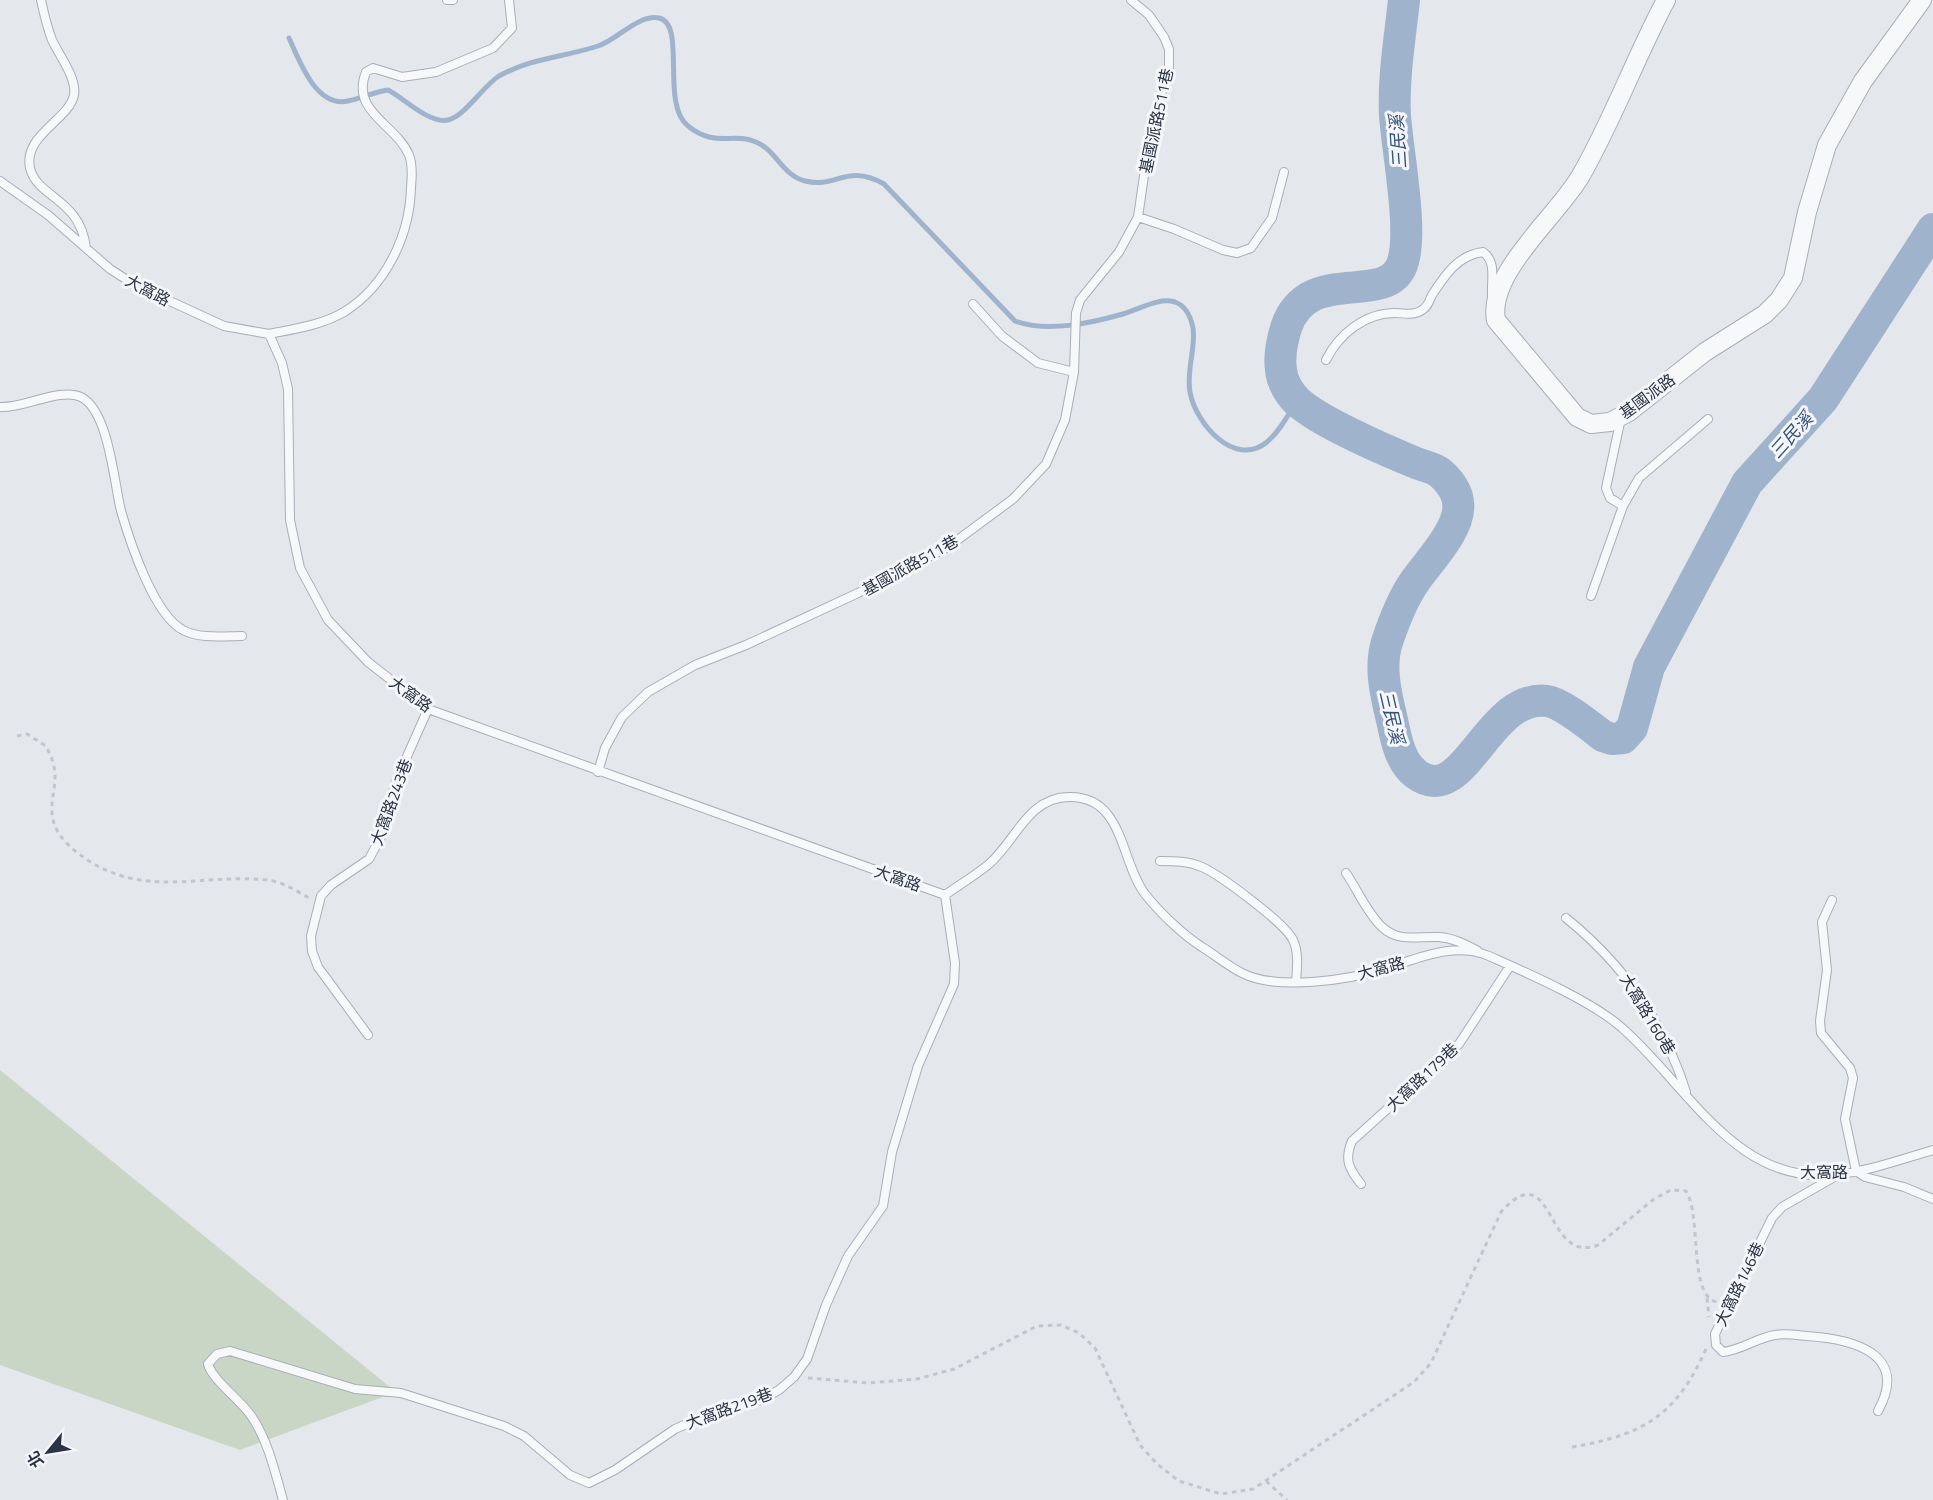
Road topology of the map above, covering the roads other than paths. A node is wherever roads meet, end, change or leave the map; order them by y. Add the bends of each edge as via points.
1 (41, 0) edge
2 (447, 0) edge
3 (453, 0) edge
4 (509, 0) edge
5 (1131, 0) edge
6 (1666, 0) edge
7 (1922, 0) edge
8 (1284, 172) dead end
9 (0, 181) edge
10 (1138, 217) junction
11 (86, 248) junction
12 (973, 304) dead end
13 (1494, 309) junction
14 (269, 334) junction
15 (1326, 360) dead end
16 (1074, 372) junction
17 (0, 407) edge
18 (1621, 416) junction
19 (1708, 419) dead end
20 (1623, 506) junction
21 (1591, 596) dead end
22 (242, 636) dead end
23 (428, 709) junction
24 (597, 772) junction
25 (1160, 861) dead end
26 (1346, 873) dead end
27 (945, 895) junction
28 (1832, 900) dead end
29 (1566, 918) dead end
30 (1484, 954) junction
31 (1510, 966) junction
32 (1296, 982) junction
33 (368, 1035) dead end
34 (1687, 1097) junction
35 (1933, 1150) edge
36 (1856, 1171) junction
37 (1837, 1175) junction
38 (1361, 1184) dead end
39 (1933, 1199) edge
40 (1878, 1411) dead end
41 (283, 1500) edge

1 - 11 lane via 48,30 74,94 29,160 36,180 73,212 84,233
2 - 3 lane
4 - 14 lane via 512,28 492,48 436,72 402,77 373,68 366,72 361,90 366,105 402,142 410,158 411,191 405,235 370,290 355,305 314,324
5 - 10 lane, 基國派路511巷 via 1149,15 1169,49 1169,67 1146,151
6 - 13 street via 1578,180 1520,254
7 - 18 street, 基國派路 via 1863,81 1827,145 1793,278 1779,300
8 - 10 lane via 1272,218 1251,248 1237,253
9 - 11 lane, 大窩路
10 - 16 lane, 基國派路511巷 via 1119,252 1080,300
11 - 14 lane, 大窩路 via 135,285 203,318 244,332
12 - 16 lane via 1002,336 1038,363
13 - 15 lane via 1490,257 1483,252 1472,254 1444,277 1426,308 1419,313 1382,314 1360,323 1334,345
13 - 18 street, 基國派路 via 1496,320 1577,417 1591,424
14 - 23 lane, 大窩路 via 288,389 290,520 300,568 328,620 368,662
16 - 24 lane, 基國派路511巷 via 1065,420 1046,464 1012,499 948,547 848,598 695,665 648,692 622,717
17 - 22 lane via 66,395 87,401 110,452 122,511 160,608 171,623 185,632
18 - 20 lane via 1606,488 1610,498
19 - 20 lane via 1639,478
20 - 21 lane
23 - 24 lane, 大窩路
23 - 33 lane, 大窩路243巷 via 396,781 383,833 369,859 331,885 319,903 311,936 312,951 324,975
24 - 27 lane, 大窩路
25 - 32 lane via 1183,861 1202,867 1278,923 1293,939
26 - 30 lane via 1381,926 1394,936 1450,939
27 - 32 lane, 大窩路 via 1002,852 1026,818 1043,804 1068,796 1087,800 1104,809 1118,827 1134,876 1145,894 1191,940 1243,974 1264,981
27 - 41 lane, 大窩路219巷 via 955,963 954,984 918,1066 892,1152 883,1206 848,1257 807,1359 780,1390 675,1429 589,1483 570,1475 540,1447 504,1426 401,1393 355,1389 252,1356 217,1354 208,1364 210,1372 254,1419
28 - 36 lane via 1822,922 1827,970 1821,1033 1850,1068 1853,1078 1845,1119
29 - 34 lane, 大窩路160巷 via 1629,978 1676,1060
30 - 31 lane, 大窩路
30 - 32 lane, 大窩路 via 1457,950 1421,956 1374,972
31 - 34 lane, 大窩路 via 1620,1026
31 - 38 lane, 大窩路179巷 via 1459,1044 1352,1141 1347,1154 1349,1169
34 - 37 lane, 大窩路 via 1742,1151 1765,1165 1805,1175
35 - 36 lane, 大窩路
36 - 37 lane, 大窩路
36 - 39 lane
37 - 40 lane, 大窩路146巷 via 1782,1207 1772,1218 1715,1334 1716,1345 1723,1352 1735,1351 1758,1338 1778,1334 1826,1337 1865,1347 1880,1361 1887,1378 1887,1395

